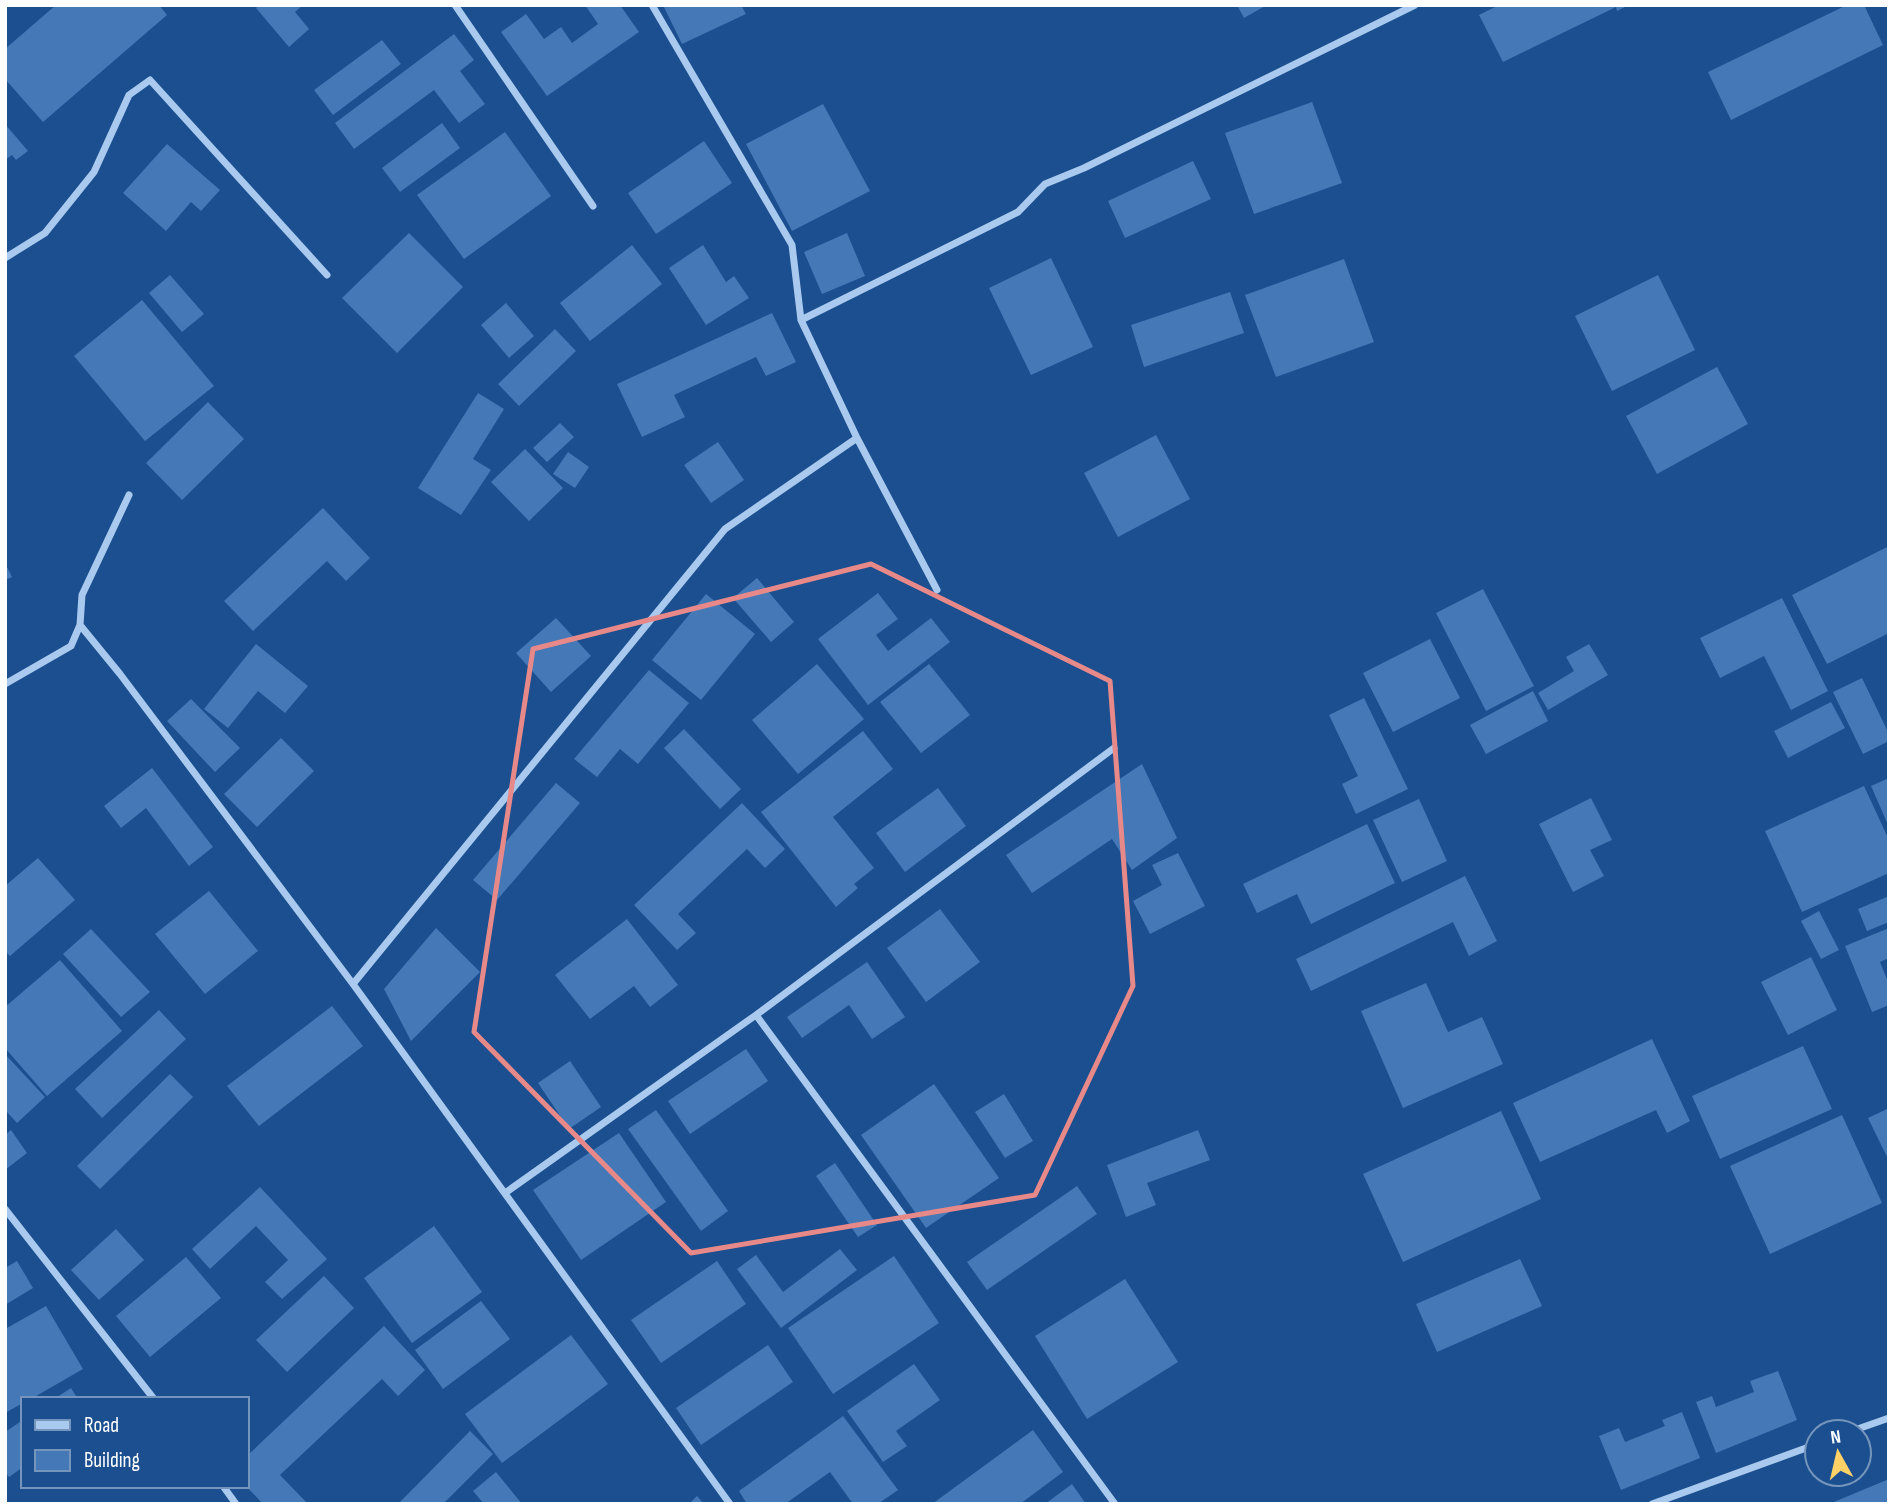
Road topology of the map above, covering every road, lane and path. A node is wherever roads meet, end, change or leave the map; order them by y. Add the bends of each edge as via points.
1 (455, 5) edge
2 (652, 5) edge
3 (1415, 5) edge
4 (593, 206) dead end
5 (5, 258) edge
6 (327, 275) dead end
7 (801, 320) junction
8 (857, 438) junction
9 (128, 495) dead end
10 (937, 590) dead end
11 (80, 625) junction
12 (5, 684) edge
13 (1114, 748) dead end
14 (353, 984) junction
15 (756, 1015) junction
16 (505, 1194) junction
17 (5, 1209) edge
18 (152, 1397) edge
19 (1803, 1449) edge
20 (224, 1488) edge
21 (236, 1504) edge
22 (730, 1504) edge
23 (1115, 1504) edge
24 (1652, 1504) edge

1 - 4 street
2 - 7 street via 792,245
3 - 7 street via 1045,184 1018,212
5 - 6 street via 45,233 62,213 94,172 129,95 150,80
7 - 8 street
8 - 10 street
8 - 14 street via 725,530
9 - 11 street via 82,595
11 - 12 street via 71,646
11 - 14 street
13 - 15 street
14 - 16 street
15 - 16 street
15 - 23 street
16 - 22 street
17 - 18 street
19 - 24 street
20 - 21 street

